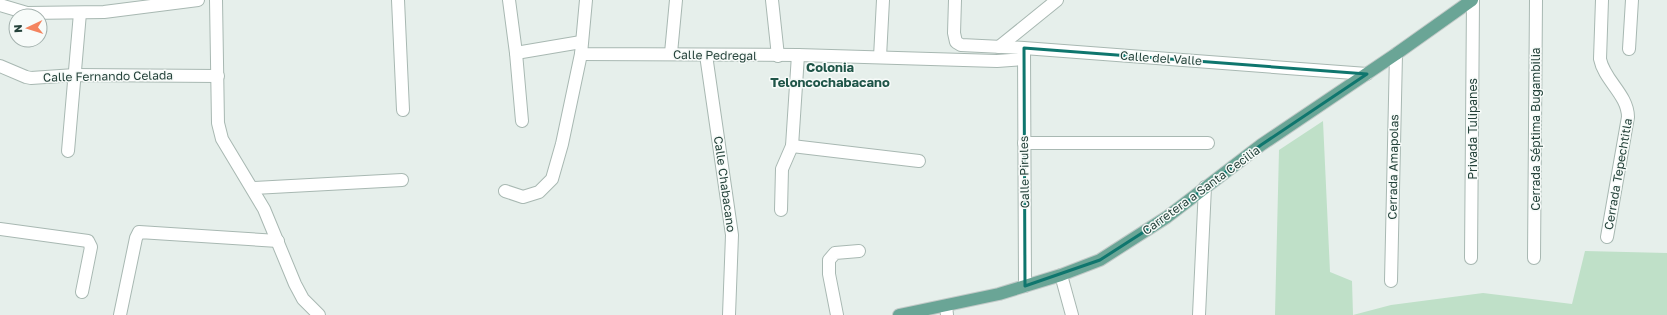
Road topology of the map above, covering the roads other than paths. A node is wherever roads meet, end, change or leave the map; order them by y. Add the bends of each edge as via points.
1 (195, 0) edge
2 (216, 0) edge
3 (398, 0) edge
4 (509, 0) edge
5 (586, 0) edge
6 (676, 0) edge
7 (772, 0) edge
8 (883, 0) edge
9 (955, 0) edge
10 (1057, 0) edge
11 (1473, 0) edge
12 (1536, 0) edge
13 (1602, 0) edge
14 (1632, 0) edge
15 (0, 5) edge
16 (80, 13) junction
17 (999, 47) junction
18 (581, 48) junction
19 (1629, 50) dead end
20 (516, 53) junction
21 (1024, 53) junction
22 (671, 54) junction
23 (706, 54) junction
24 (1396, 54) junction
25 (798, 55) junction
26 (778, 56) junction
27 (880, 57) junction
28 (0, 66) edge
29 (1367, 74) junction
30 (75, 75) junction
31 (218, 76) junction
32 (403, 110) dead end
33 (522, 122) dead end
34 (1024, 143) junction
35 (1208, 143) dead end
36 (792, 146) junction
37 (68, 151) dead end
38 (919, 161) dead end
39 (402, 180) dead end
40 (1205, 187) junction
41 (253, 188) junction
42 (505, 191) dead end
43 (781, 210) dead end
44 (0, 229) edge
45 (1607, 237) dead end
46 (278, 241) junction
47 (859, 251) dead end
48 (1471, 258) dead end
49 (1534, 258) dead end
50 (1061, 275) junction
51 (1391, 281) dead end
52 (1025, 286) junction
53 (82, 292) dead end
54 (946, 311) edge
55 (120, 315) edge
56 (319, 315) edge
57 (729, 315) edge
58 (837, 315) edge
59 (899, 315) edge
60 (1072, 315) edge
61 (1199, 315) edge

1 - 16 street
2 - 31 street
3 - 32 street
4 - 20 street
5 - 18 street
6 - 22 street
7 - 26 street
8 - 27 street
9 - 17 street, Calle del Valle via 956,42 961,45
10 - 17 street
11 - 24 main road, Carretera a Santa Cecilia
11 - 48 street, Privada Tulipanes
12 - 49 street, Cerrada Séptima Bugambilia
13 - 45 street, Cerrada Tepechtitla via 1602,68 1628,108
14 - 19 street
15 - 16 street via 27,13
16 - 30 street
17 - 21 street, Calle del Valle
18 - 20 street, Calle Pedregal
18 - 22 street, Calle Pedregal
18 - 42 street via 562,144 552,179 539,192 523,197
20 - 33 street
21 - 27 street, Calle Pedregal via 997,61
21 - 29 street, Calle del Valle
21 - 34 street, Calle Pirules
22 - 23 street, Calle Pedregal
23 - 26 street, Calle Pedregal
23 - 57 street, Calle Chabacano via 732,235
24 - 29 main road, Carretera a Santa Cecilia
24 - 51 street, Cerrada Amapolas
25 - 26 street, Calle Pedregal
25 - 27 street, Calle Pedregal
25 - 36 street
28 - 30 street, Calle Fernando Celada via 31,78
29 - 40 main road, Carretera a Santa Cecilia via 1261,145
30 - 31 street, Calle Fernando Celada
30 - 37 street
31 - 41 street via 218,123 222,139
34 - 35 street
34 - 52 street, Calle Pirules
36 - 38 street
36 - 43 street via 782,169
39 - 41 street
40 - 50 main road, Carretera a Santa Cecilia via 1167,217 1100,260
40 - 61 street
41 - 46 street
44 - 53 street via 88,242 91,247
46 - 55 street via 140,232 136,238
46 - 56 street via 303,299
47 - 58 street via 835,253 829,260 829,274
50 - 52 main road, Carretera a Santa Cecilia
50 - 60 street
52 - 54 main road, Carretera a Santa Cecilia
54 - 59 main road, Carretera a Santa Cecilia

